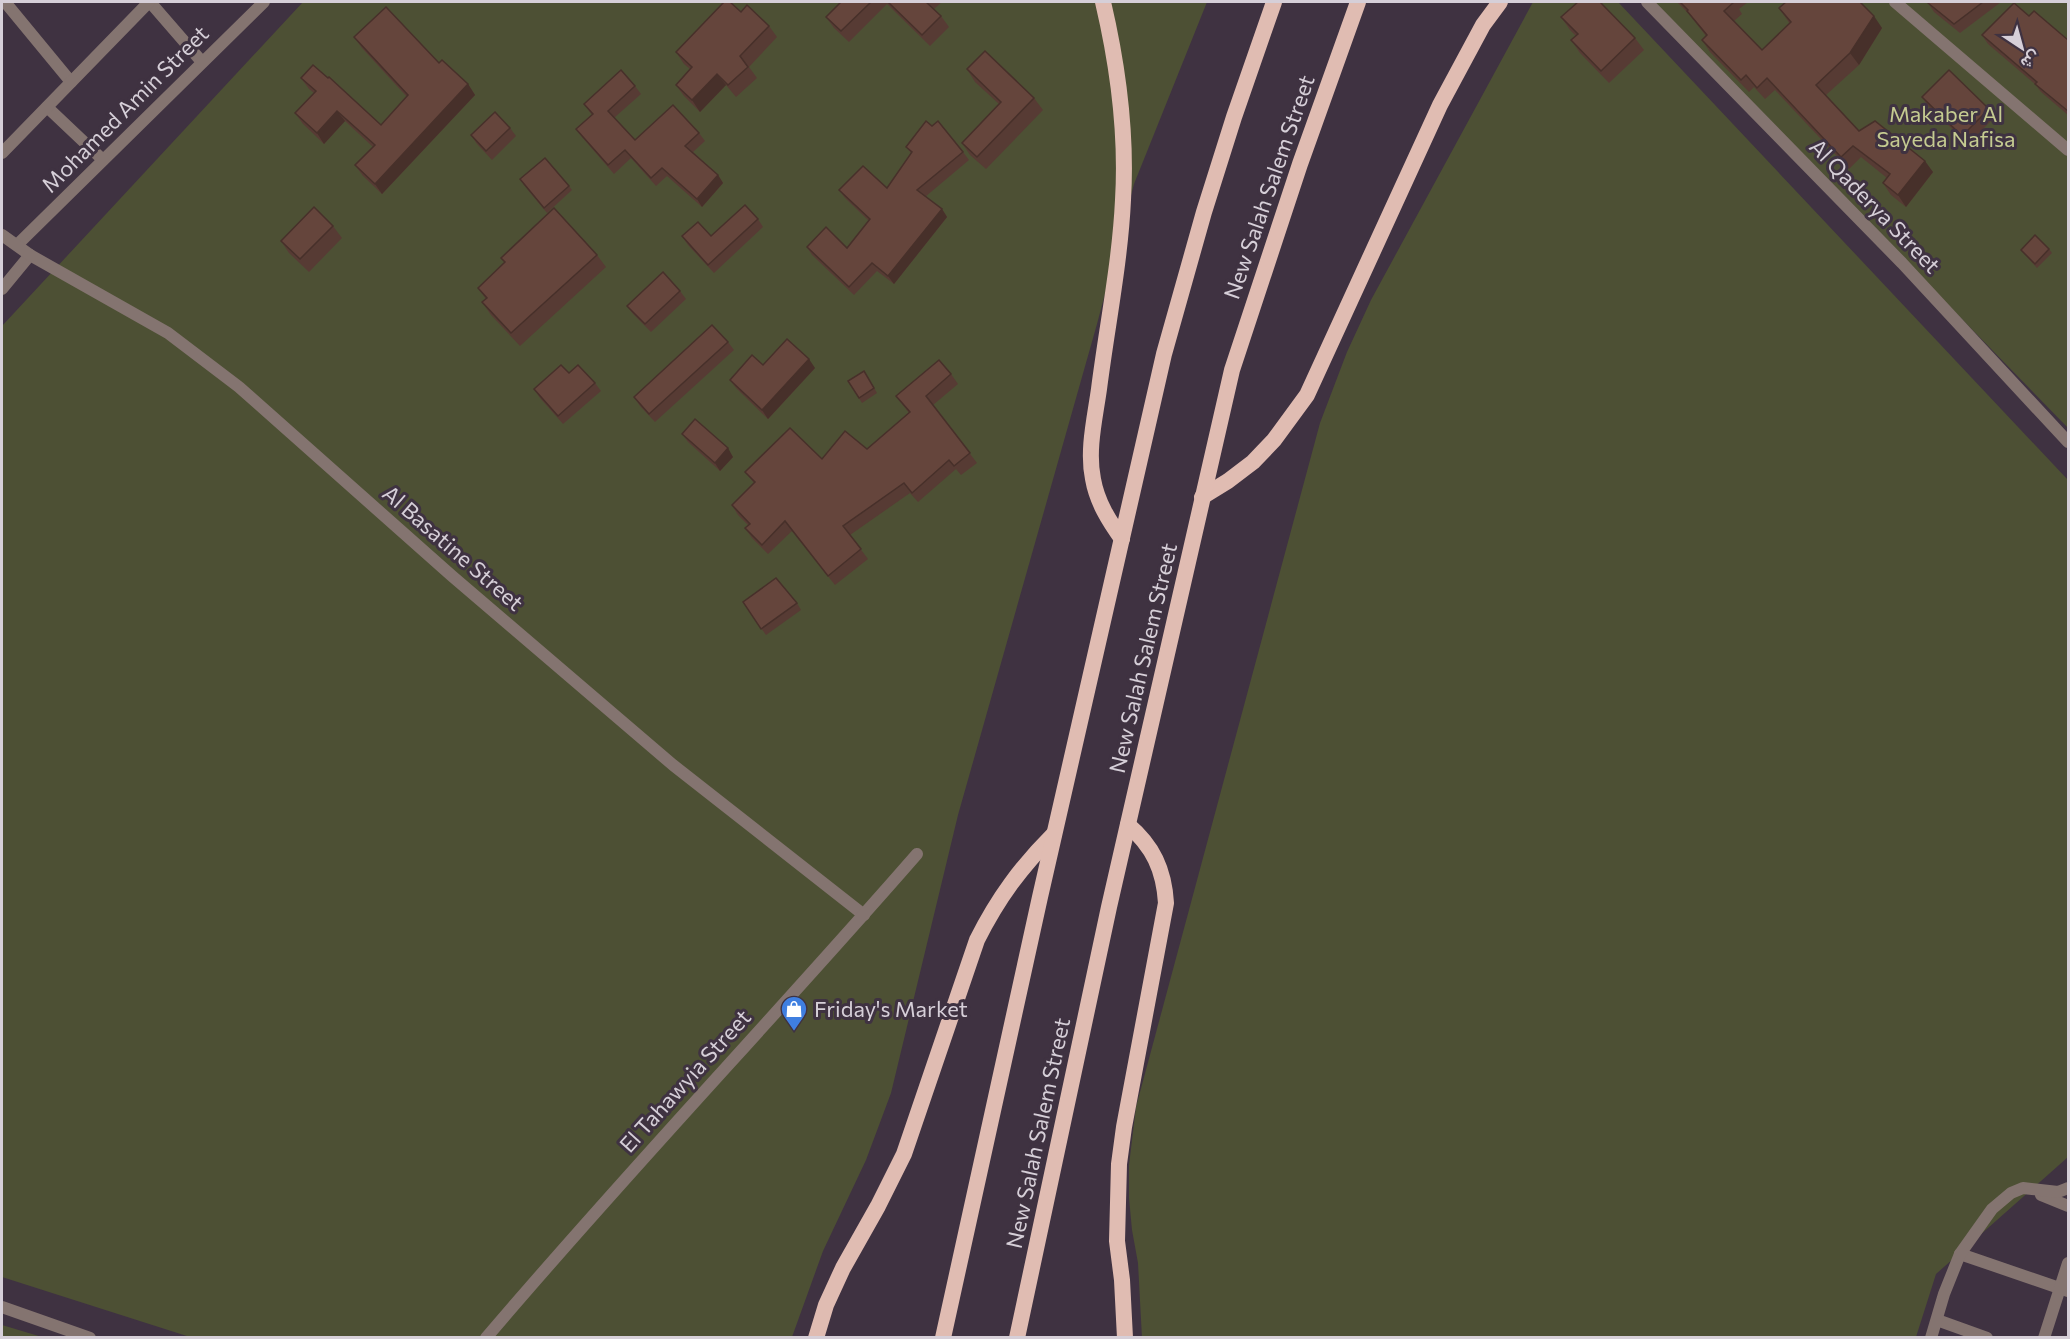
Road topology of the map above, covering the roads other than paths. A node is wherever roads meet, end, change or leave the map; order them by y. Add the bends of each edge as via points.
1 (5, 2) edge
2 (150, 2) edge
3 (264, 2) edge
4 (1103, 2) edge
5 (1274, 2) edge
6 (1358, 2) edge
7 (1500, 2) edge
8 (1647, 2) edge
9 (1895, 2) edge
10 (202, 62) junction
11 (71, 82) junction
12 (46, 107) junction
13 (2068, 150) edge
14 (2, 153) edge
15 (103, 160) junction
16 (2, 235) edge
17 (16, 245) junction
18 (30, 255) junction
19 (2, 289) edge
20 (2068, 442) edge
21 (1202, 497) junction
22 (1122, 539) junction
23 (1128, 825) junction
24 (1055, 833) junction
25 (917, 854) dead end
26 (864, 915) junction
27 (2023, 1188) junction
28 (2068, 1188) edge
29 (2068, 1206) edge
30 (1960, 1254) junction
31 (2068, 1263) edge
32 (2064, 1289) edge
33 (2, 1307) edge
34 (1937, 1320) junction
35 (90, 1338) edge
36 (486, 1338) edge
37 (816, 1338) edge
38 (943, 1338) edge
39 (1017, 1338) edge
40 (1125, 1338) edge
41 (1931, 1338) edge
42 (1987, 1338) edge
43 (2044, 1338) edge

1 - 11 street
2 - 10 street
2 - 11 street
3 - 10 street, Mohamed Amin Street
4 - 22 highway via 1118,76 1124,197 1090,455 1099,500
5 - 22 highway, New Salah Salem Street via 1204,212 1164,354
6 - 21 highway, New Salah Salem Street via 1232,370
7 - 21 highway via 1482,25 1440,105 1307,395 1253,462
8 - 20 street, Al Qaderya Street via 1902,263
9 - 13 street
10 - 15 street, Mohamed Amin Street
11 - 12 street
12 - 14 street
12 - 15 street
15 - 17 street, Mohamed Amin Street
16 - 17 street, Al Basatine Street
17 - 18 street, Al Basatine Street
18 - 19 street
18 - 26 street, Al Basatine Street via 168,333 239,387 664,758
21 - 23 highway, New Salah Salem Street
22 - 24 highway, New Salah Salem Street
23 - 39 highway, New Salah Salem Street
23 - 40 highway via 1156,859 1166,903 1119,1164 1117,1241
24 - 37 highway via 1010,883 977,940 904,1154 843,1268
24 - 38 highway, New Salah Salem Street
25 - 26 street, El Tahawyia Street
26 - 36 street, El Tahawyia Street via 578,1230
27 - 28 street via 2058,1192
27 - 29 street
27 - 30 street via 1992,1209
30 - 32 street
30 - 34 street
31 - 32 street
32 - 43 street
33 - 35 street
34 - 41 street
34 - 42 street

